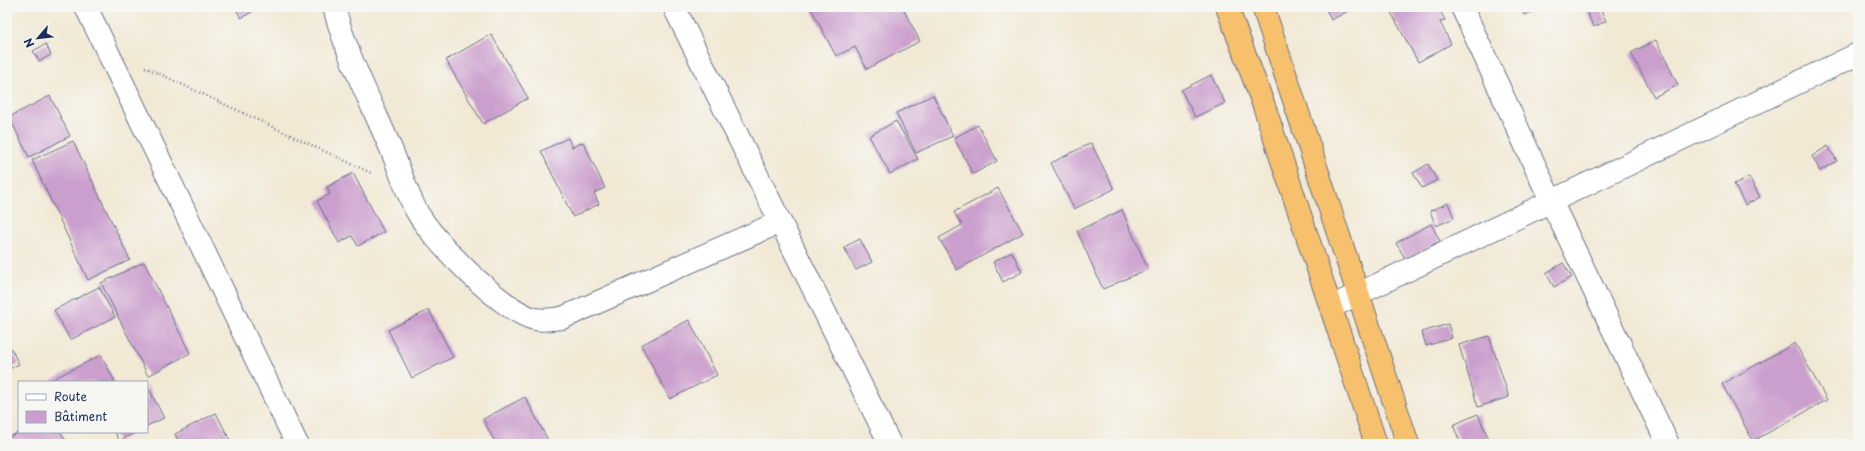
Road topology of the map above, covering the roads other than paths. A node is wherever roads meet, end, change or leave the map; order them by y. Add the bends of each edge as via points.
1 (86, 7) edge
2 (334, 7) edge
3 (674, 7) edge
4 (1226, 7) edge
5 (1263, 7) edge
6 (1462, 7) edge
7 (1858, 54) edge
8 (1551, 201) junction
9 (780, 222) junction
10 (1359, 293) junction
11 (1331, 307) junction
12 (297, 444) edge
13 (890, 444) edge
14 (1376, 444) edge
15 (1408, 444) edge
16 (1668, 444) edge

1 - 12 street
2 - 9 street via 362,85 416,210 454,258 514,309 534,319 562,318
3 - 9 street
4 - 11 highway via 1264,106
5 - 10 highway
6 - 8 street
7 - 8 street
8 - 10 street
8 - 16 street
9 - 13 street
10 - 11 street
10 - 15 highway
11 - 14 highway

